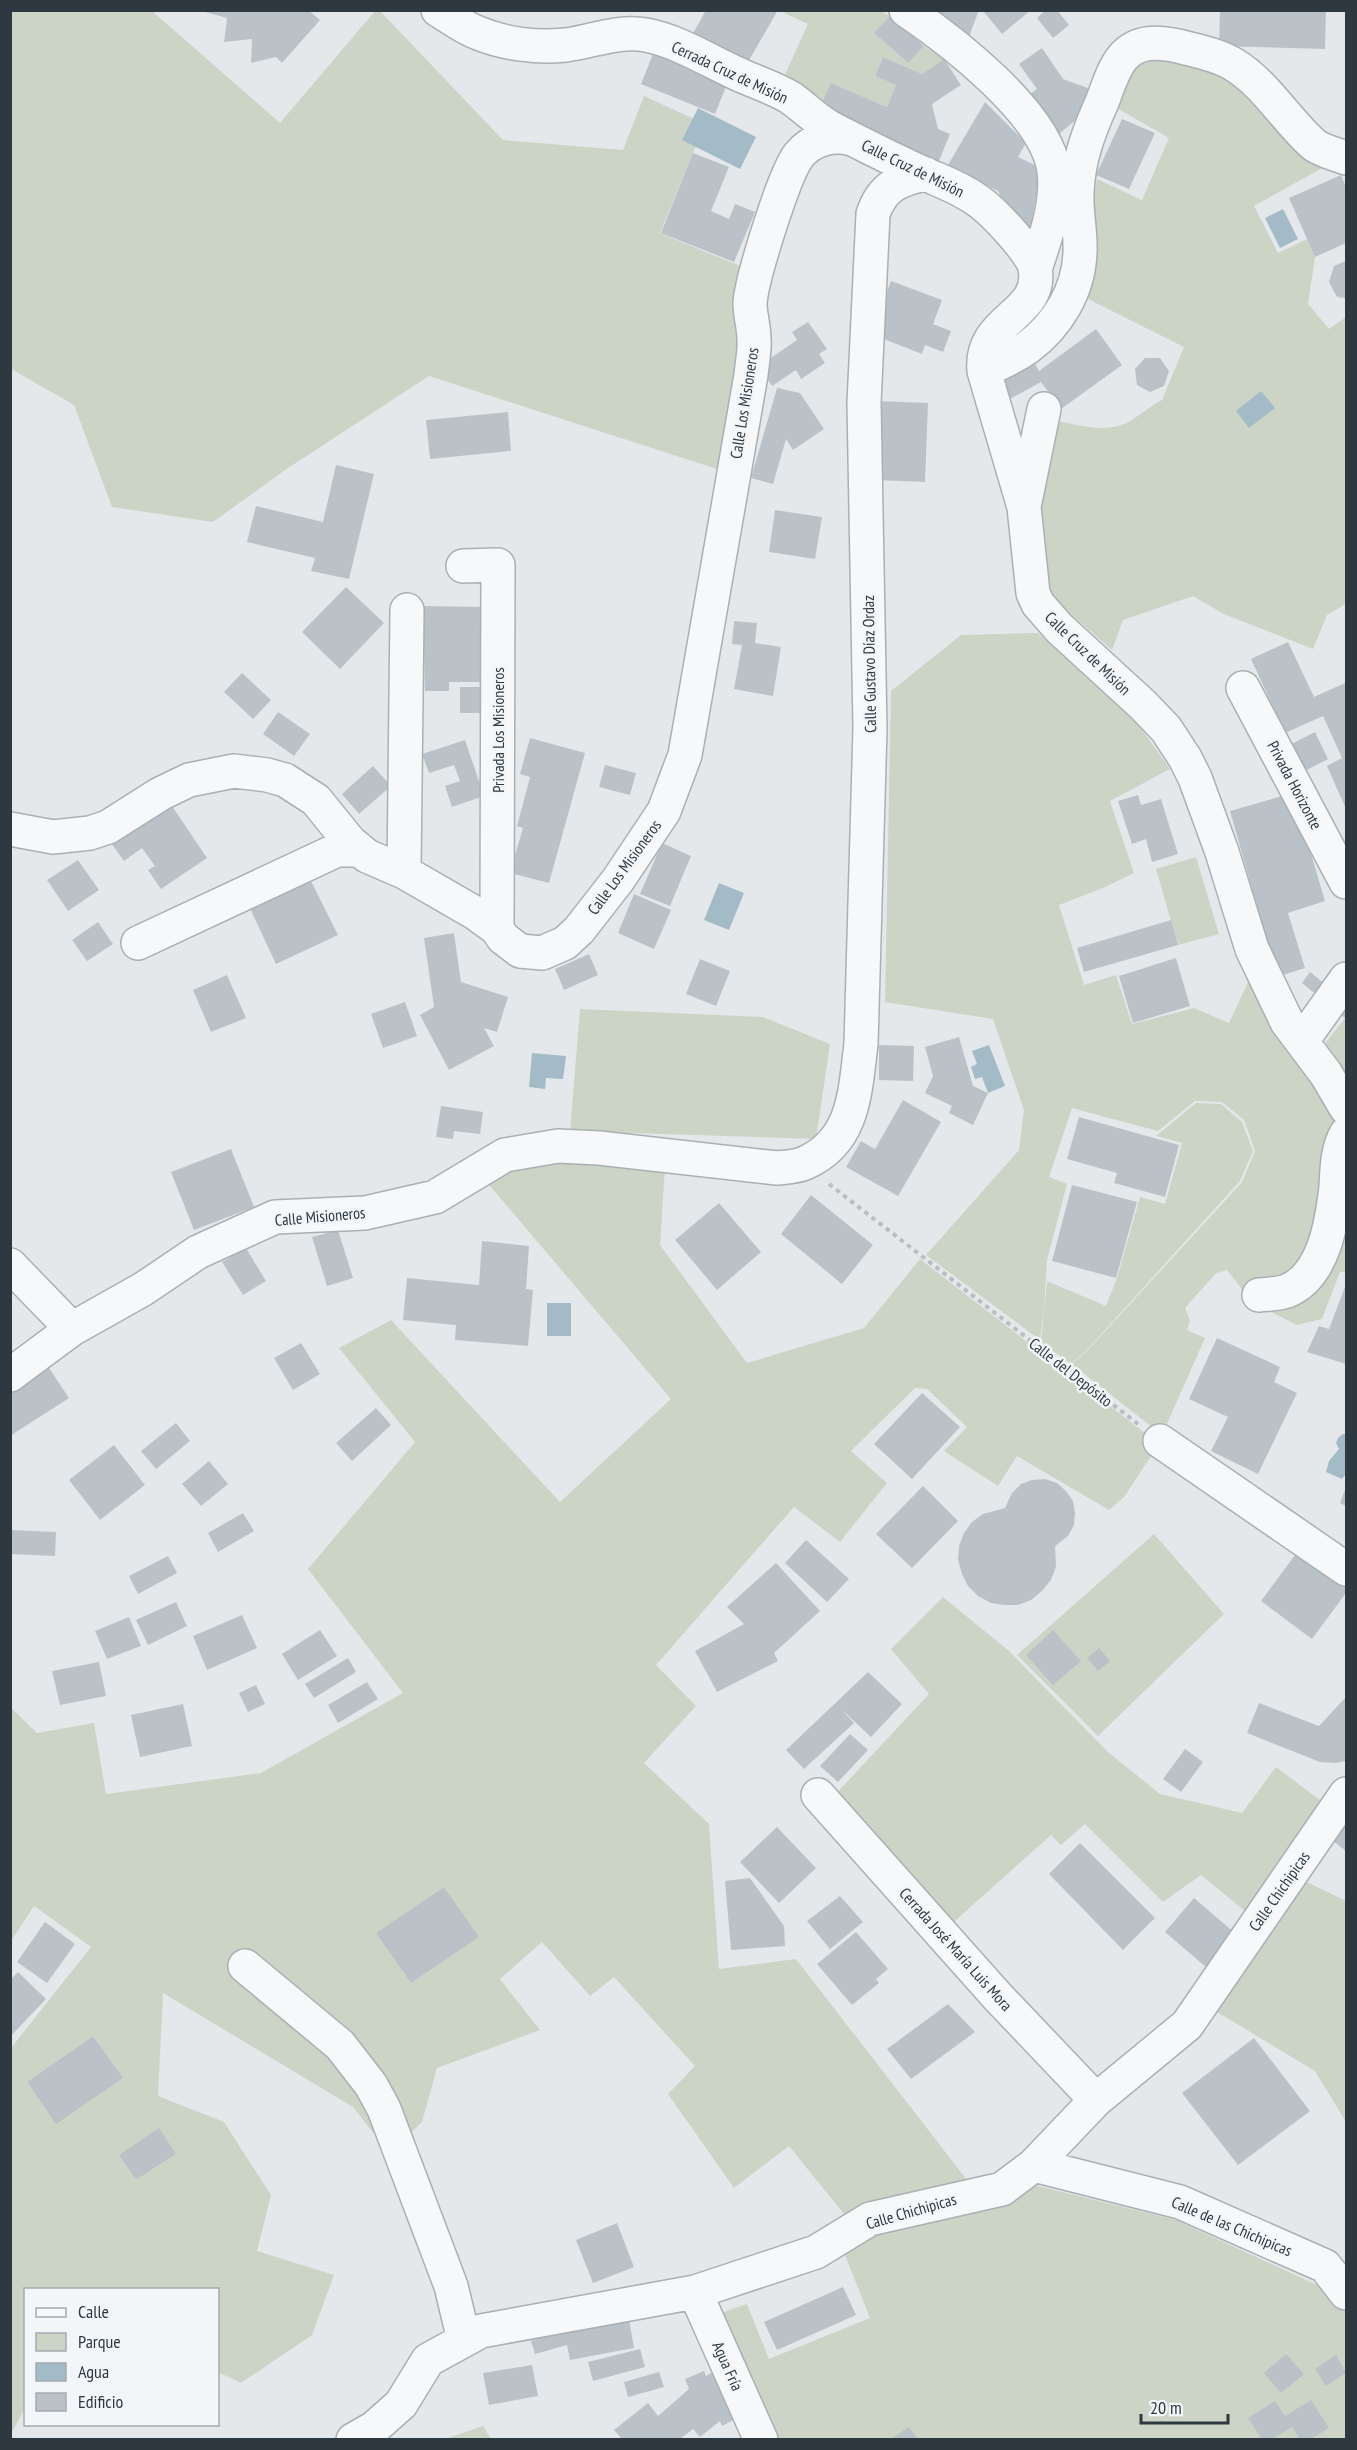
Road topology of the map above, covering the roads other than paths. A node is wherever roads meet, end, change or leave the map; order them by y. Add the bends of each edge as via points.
1 (438, 10) edge
2 (906, 10) edge
3 (809, 114) joint
4 (852, 139) junction
5 (1347, 158) edge
6 (926, 174) junction
7 (1035, 269) junction
8 (984, 371) junction
9 (1044, 409) dead end
10 (1024, 507) junction
11 (463, 566) dead end
12 (407, 610) dead end
13 (1243, 688) dead end
14 (10, 829) edge
15 (359, 850) junction
16 (404, 872) junction
17 (1347, 882) edge
18 (497, 928) junction
19 (138, 942) dead end
20 (1347, 979) edge
21 (1302, 1041) junction
22 (1347, 1108) edge
23 (1347, 1134) edge
24 (803, 1164) joint
25 (10, 1265) edge
26 (1259, 1295) dead end
27 (72, 1329) junction
28 (10, 1376) edge
29 (1160, 1441) road end
30 (1347, 1569) edge
31 (1347, 1794) edge
32 (818, 1795) dead end
33 (245, 1966) dead end
34 (1096, 2100) junction
35 (1035, 2165) junction
36 (695, 2292) junction
37 (1347, 2293) edge
38 (464, 2340) junction
39 (352, 2439) edge
40 (761, 2439) edge

1 - 3 street, Cerrada Cruz de Misión via 477,33 530,47 566,45 625,32 649,35 791,98
2 - 7 street via 975,64 1012,99 1043,137 1055,187
3 - 4 street, Calle Cruz de Misión
4 - 6 street, Calle Cruz de Misión
4 - 18 street, Calle Los Misioneros via 841,136 818,140 799,155 786,181 756,274 750,303 754,339 751,375 699,681 685,755 664,811 618,880 565,943 548,951 530,953 511,945
5 - 8 street via 1315,146 1262,87 1232,63 1162,43 1151,42 1131,50 1118,64 1088,132 1080,163 1080,251 1068,302 1036,341
6 - 7 street, Calle Cruz de Misión via 979,201 1010,232 1032,259
6 - 24 street, Calle Gustavo Díaz Ordaz via 895,182 877,201 873,214 864,403 870,728 861,1044 845,1128 825,1151
7 - 8 street, Calle Cruz de Misión via 1027,303 997,328 986,346 982,358
8 - 10 street, Calle Cruz de Misión
9 - 10 street
10 - 21 street, Calle Cruz de Misión via 1031,581 1038,604 1166,729 1185,758 1222,852 1252,949 1278,1004
11 - 18 street, Privada Los Misioneros via 498,565
12 - 16 street
13 - 17 street, Privada Horizonte
14 - 15 street, Calle Los Misioneros via 52,837 90,833 108,827 189,780 218,773 249,772 285,780 316,800
15 - 16 street, Calle Los Misioneros
15 - 19 street via 337,850
16 - 18 street, Calle Los Misioneros
20 - 21 street
21 - 22 street, Calle Cruz de Misión
23 - 26 street via 1339,1146 1325,1244 1308,1277 1287,1291
24 - 27 street, Calle Misioneros via 777,1168 558,1146 505,1155 435,1197 365,1213 276,1217 198,1252
25 - 27 street
27 - 28 street, Calle Misioneros
29 - 30 street
31 - 34 street, Calle Chichipicas via 1187,2025
32 - 34 street, Cerrada José María Luis Mora via 997,1996
33 - 38 street via 340,2045 371,2085 384,2109 447,2275
34 - 35 street, Calle Chichipicas
35 - 36 street, Calle Chichipicas via 1002,2189 870,2219 816,2252
35 - 37 street, Calle de las Chichipicas via 1180,2202 1325,2266
36 - 38 street, Calle Chichipicas via 481,2331
36 - 40 street, Agua Fría
38 - 39 street, Calle Chichipicas via 428,2360 401,2404 374,2428

